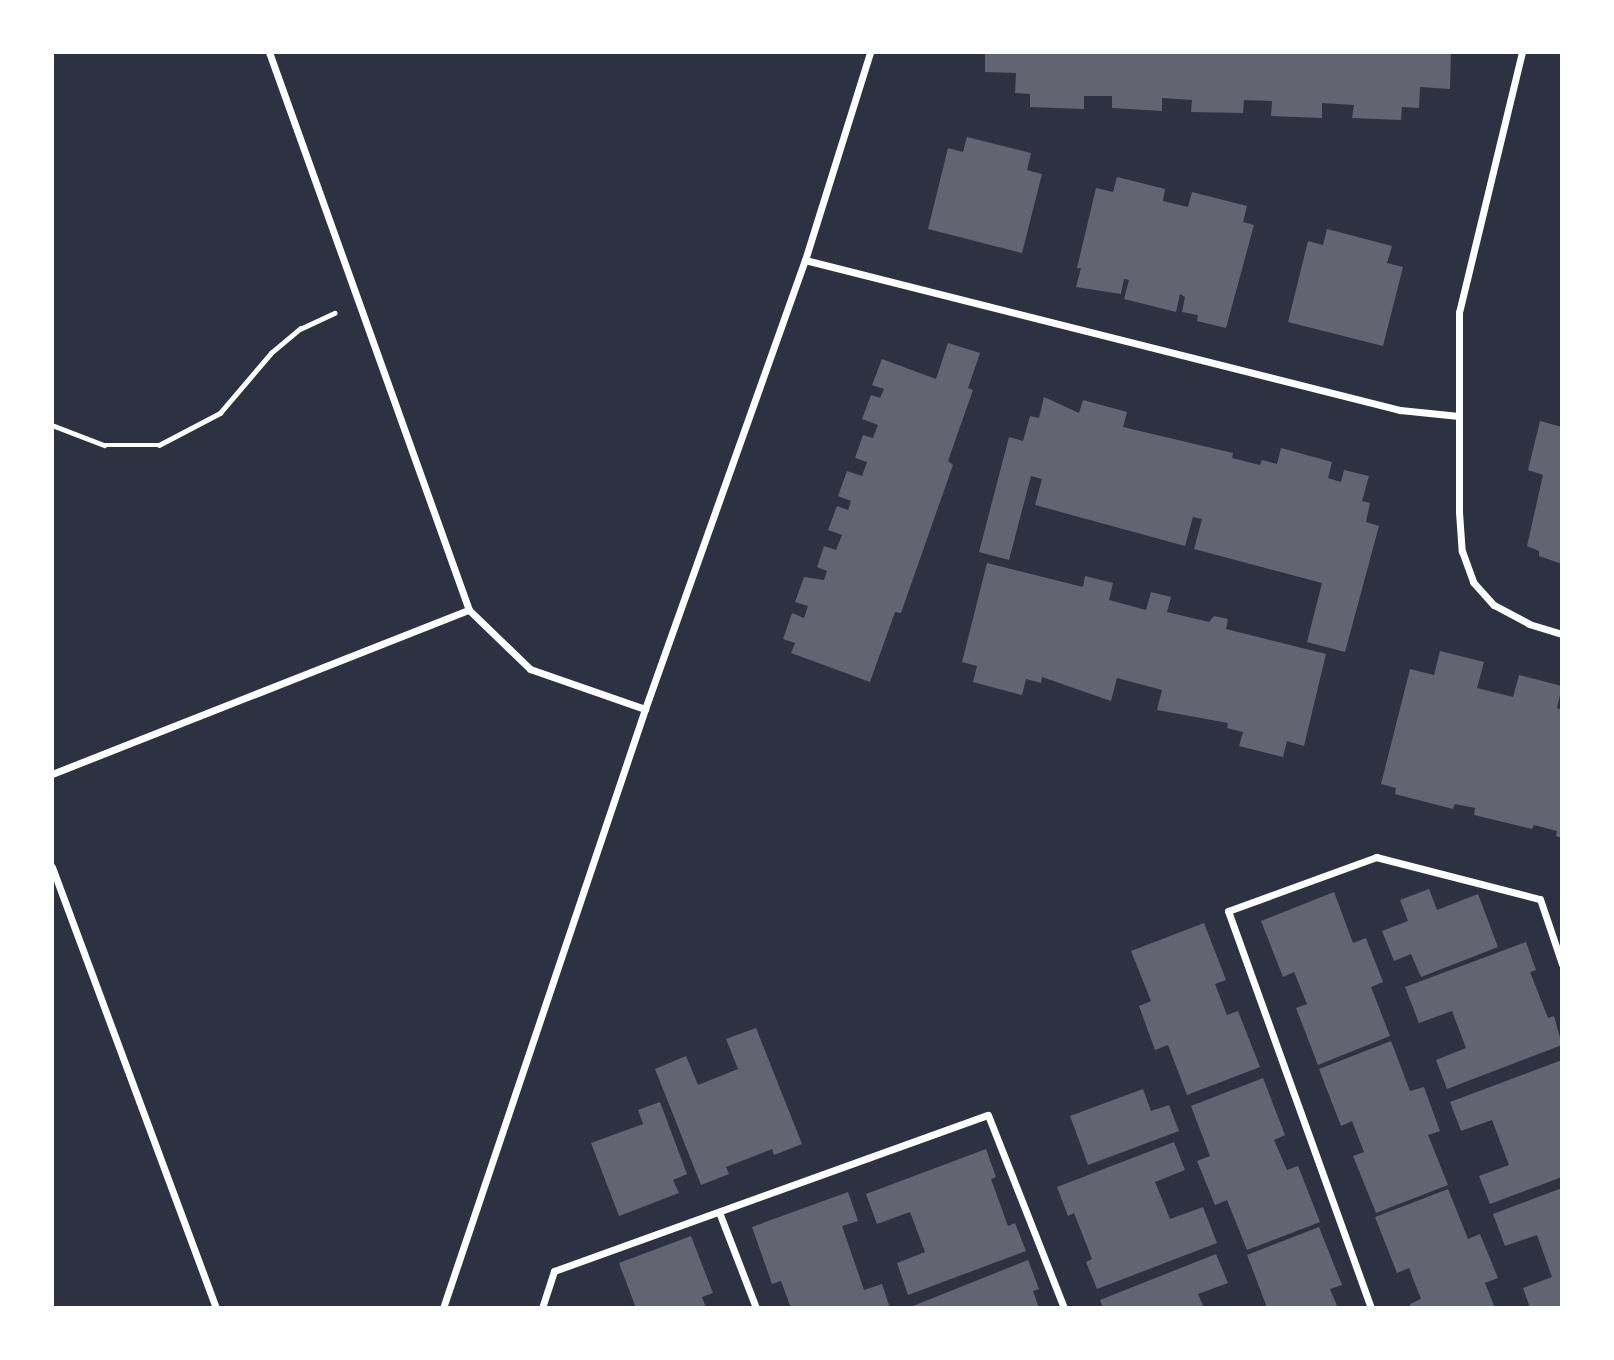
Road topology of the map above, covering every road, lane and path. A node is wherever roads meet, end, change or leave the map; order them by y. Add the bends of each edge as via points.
1 (269, 52) edge
2 (870, 52) edge
3 (1522, 52) edge
4 (805, 260) junction
5 (359, 304) junction
6 (1459, 416) junction
7 (52, 425) edge
8 (468, 610) junction
9 (1562, 634) edge
10 (645, 709) junction
11 (52, 774) edge
12 (52, 867) edge
13 (1562, 964) edge
14 (719, 1212) junction
15 (216, 1307) edge
16 (443, 1307) edge
17 (542, 1307) edge
18 (756, 1307) edge
19 (1064, 1307) edge
20 (1371, 1307) edge

1 - 5 street
2 - 4 street
3 - 6 street via 1460,312
4 - 6 street via 1400,410
4 - 10 street
5 - 7 path via 300,329 271,353 220,413 159,445 104,445
5 - 8 street
6 - 9 street via 1460,525 1472,582 1494,606
8 - 10 street via 530,669
8 - 11 street
10 - 16 street
12 - 15 street
13 - 20 street via 1541,899 1376,857 1228,911
14 - 17 street via 554,1271
14 - 18 street
14 - 19 street via 988,1115

